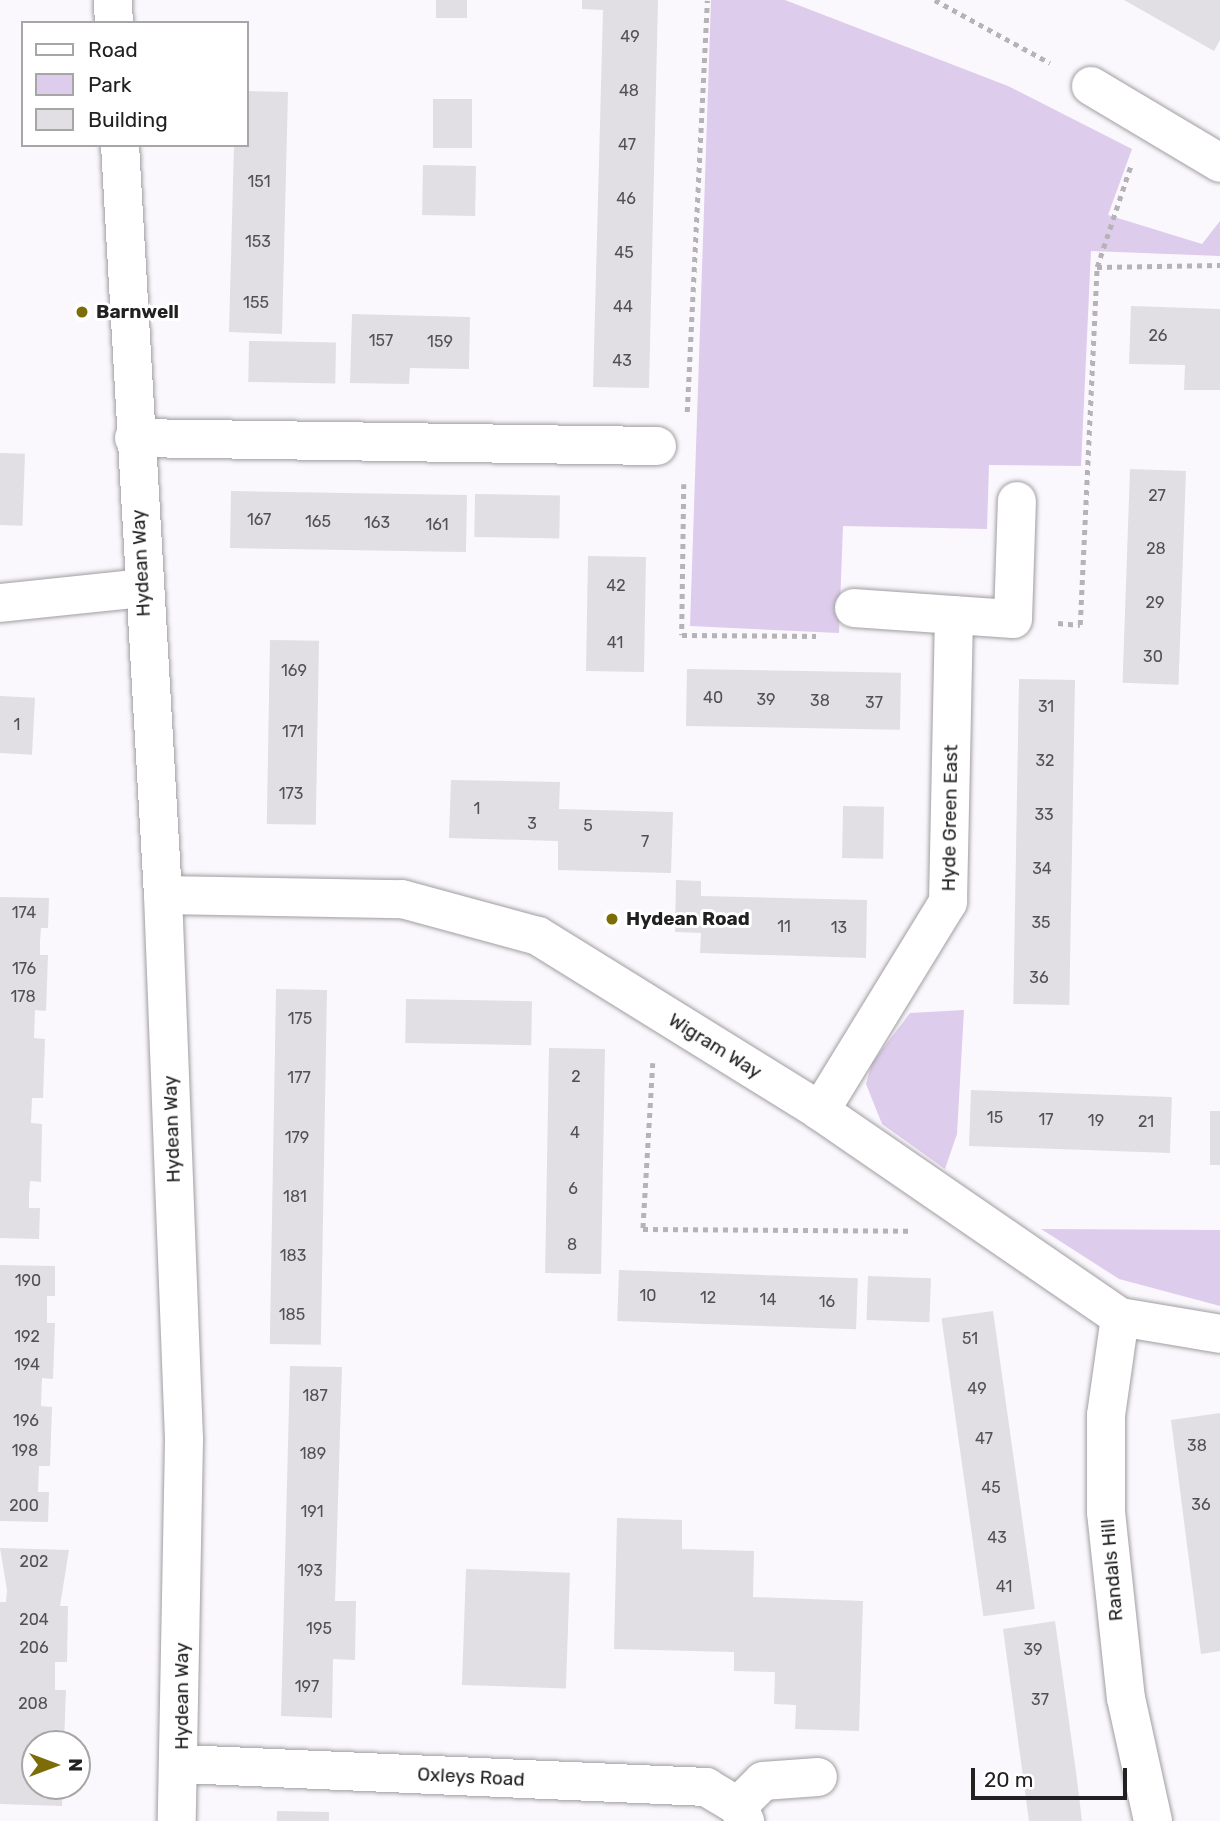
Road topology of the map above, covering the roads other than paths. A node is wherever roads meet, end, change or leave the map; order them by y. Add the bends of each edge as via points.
1 (113, 0) edge
2 (114, 21) edge
3 (1091, 86) road end
4 (120, 147) edge
5 (1220, 163) edge
6 (134, 438) junction
7 (671, 446) road end
8 (1017, 501) dead end
9 (142, 588) junction
10 (0, 603) edge
11 (854, 608) road end
12 (954, 615) junction
13 (163, 895) junction
14 (820, 1111) junction
15 (1120, 1317) junction
16 (1220, 1334) edge
17 (182, 1764) junction
18 (818, 1777) dead end
19 (741, 1813) edge
20 (177, 1821) edge
21 (1153, 1821) edge

1 - 2 street
3 - 5 street
4 - 6 street, Hydean Way
6 - 7 street
6 - 9 street, Hydean Way
8 - 12 street via 1013,619
9 - 10 street
9 - 13 street, Hydean Way
11 - 12 street
12 - 14 street, Hyde Green East via 948,902
13 - 14 street, Wigram Way via 402,899 538,936
13 - 17 street, Hydean Way via 184,1440
14 - 15 street, Wigram Way
15 - 16 street, Wigram Way
15 - 21 street, Randals Hill via 1106,1415 1107,1512 1126,1698
17 - 19 street, Oxleys Road via 706,1787
17 - 20 street, Hydean Way
18 - 19 street via 763,1781

